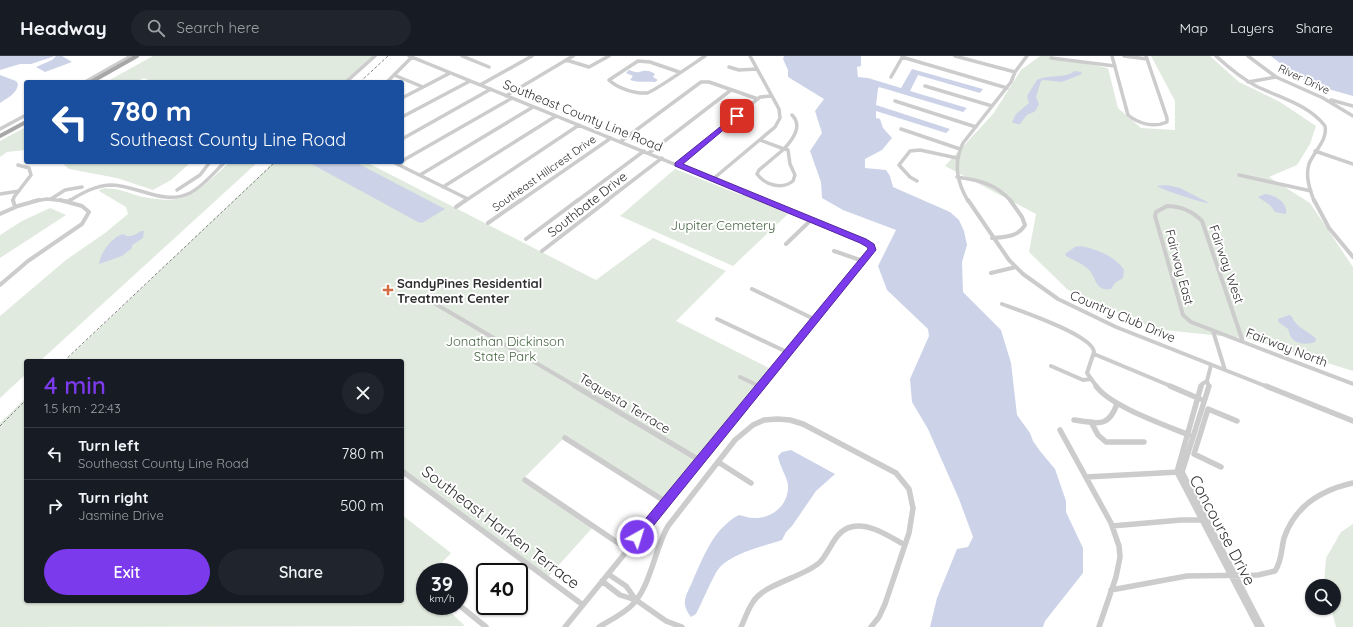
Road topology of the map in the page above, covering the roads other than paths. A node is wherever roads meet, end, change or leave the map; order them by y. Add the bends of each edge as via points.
1 (131, 56) edge
2 (137, 56) edge
3 (142, 56) edge
4 (375, 56) edge
5 (462, 56) edge
6 (532, 56) edge
7 (573, 56) edge
8 (609, 56) edge
9 (705, 56) edge
10 (750, 56) edge
11 (955, 56) edge
12 (1027, 56) edge
13 (1112, 56) edge
14 (1124, 56) edge
15 (1216, 56) edge
16 (1248, 56) edge
17 (410, 57) edge
18 (422, 57) dead end
19 (903, 57) edge
20 (1052, 57) edge
21 (1147, 57) edge
22 (417, 60) junction
23 (566, 60) junction
24 (489, 66) dead end
25 (1115, 66) junction
26 (729, 67) dead end
27 (757, 69) junction
28 (680, 72) junction
29 (1015, 72) junction
30 (450, 73) junction
31 (394, 75) junction
32 (891, 77) dead end
33 (1276, 77) junction
34 (89, 80) edge
35 (95, 80) edge
36 (100, 80) edge
37 (348, 80) edge
38 (388, 80) edge
39 (470, 81) junction
40 (1248, 82) junction
41 (480, 85) junction
42 (925, 86) dead end
43 (423, 87) junction
44 (1007, 88) junction
45 (490, 89) junction
46 (731, 90) junction
47 (506, 96) junction
48 (772, 96) junction
49 (404, 97) edge
50 (512, 98) junction
51 (1323, 98) junction
52 (758, 99) junction
53 (895, 101) dead end
54 (992, 106) junction
55 (1353, 106) edge
56 (534, 107) junction
57 (792, 114) dead end
58 (24, 116) edge
59 (404, 116) edge
60 (556, 116) junction
61 (1353, 116) edge
62 (24, 121) edge
63 (579, 125) junction
64 (976, 127) junction
65 (901, 129) dead end
66 (2, 131) edge
67 (0, 136) edge
68 (404, 138) edge
69 (611, 138) junction
70 (760, 140) junction
71 (620, 142) junction
72 (783, 148) junction
73 (960, 149) junction
74 (644, 151) junction
75 (1315, 151) junction
76 (648, 153) junction
77 (661, 158) junction
78 (957, 158) junction
79 (404, 159) edge
80 (209, 164) edge
81 (223, 164) edge
82 (401, 164) edge
83 (1353, 164) edge
84 (18, 165) dead end
85 (678, 165) junction
86 (202, 174) junction
87 (211, 175) junction
88 (420, 175) junction
89 (1238, 175) dead end
90 (957, 177) junction
91 (713, 180) junction
92 (917, 181) dead end
93 (82, 187) dead end
94 (443, 187) junction
95 (177, 190) dead end
96 (19, 191) junction
97 (1311, 191) junction
98 (0, 194) edge
99 (51, 199) junction
100 (468, 199) junction
101 (69, 201) junction
102 (15, 207) junction
103 (456, 207) dead end
104 (1176, 207) joint
105 (0, 214) edge
106 (809, 219) junction
107 (488, 223) dead end
108 (992, 238) junction
109 (526, 239) dead end
110 (786, 244) dead end
111 (542, 251) dead end
112 (834, 251) dead end
113 (1353, 257) edge
114 (862, 263) junction
115 (1016, 267) junction
116 (991, 273) dead end
117 (0, 285) edge
118 (752, 289) dead end
119 (434, 303) dead end
120 (1002, 304) dead end
121 (718, 319) dead end
122 (816, 320) junction
123 (1213, 331) junction
124 (1243, 342) junction
125 (789, 353) junction
126 (1094, 354) junction
127 (1211, 365) junction
128 (1051, 366) dead end
129 (1225, 370) junction
130 (740, 377) dead end
131 (1091, 379) junction
132 (1353, 384) edge
133 (761, 387) junction
134 (1201, 399) junction
135 (1117, 404) junction
136 (1205, 408) junction
137 (1074, 420) dead end
138 (1237, 421) dead end
139 (1353, 421) edge
140 (1091, 422) junction
141 (1192, 429) junction
142 (1060, 430) dead end
143 (1200, 432) junction
144 (1190, 436) junction
145 (564, 438) dead end
146 (1144, 442) dead end
147 (1191, 453) junction
148 (701, 461) junction
149 (718, 462) junction
150 (1221, 467) dead end
151 (404, 472) edge
152 (1180, 472) junction
153 (1086, 477) junction
154 (525, 480) dead end
155 (751, 483) dead end
156 (1353, 483) edge
157 (666, 502) junction
158 (1205, 520) junction
159 (1112, 526) junction
160 (905, 545) junction
161 (628, 549) junction
162 (608, 574) junction
163 (1233, 574) junction
164 (602, 581) junction
165 (1111, 590) junction
166 (636, 600) junction
167 (583, 605) junction
168 (468, 612) edge
169 (486, 627) edge
170 (565, 627) edge
171 (599, 627) edge
172 (682, 627) edge
173 (741, 627) edge
174 (871, 627) edge
175 (1100, 627) edge
176 (1258, 627) edge
177 (1262, 627) edge

1 - 34 street
2 - 35 main road
3 - 36 main road
4 - 37 street
5 - 24 street
6 - 41 street
7 - 23 street
8 - 23 street via 587,68
9 - 28 street
10 - 27 street
11 - 29 street
12 - 29 street, Country Club Drive
13 - 25 street
14 - 21 street
15 - 40 street
16 - 33 street, River Drive
17 - 22 street, Southeast County Line Road
17 - 31 street
18 - 22 street
19 - 32 street
19 - 44 street
20 - 25 street
21 - 25 street via 1168,119 1163,124 1154,125 1137,121 1128,115
22 - 30 street, Southeast County Line Road
23 - 47 street
26 - 27 street via 739,70
27 - 48 street
28 - 28 street via 652,91 643,93 613,84 609,80 638,61 650,62
29 - 44 street, Country Club Drive
30 - 39 street, Southeast County Line Road
30 - 43 street
31 - 38 street
31 - 43 street
33 - 40 street
33 - 51 street, River Drive
39 - 41 street, Southeast County Line Road
39 - 59 street
40 - 75 street via 1306,109 1321,121 1327,135
41 - 45 street, Southeast County Line Road
42 - 54 street
43 - 49 street
44 - 54 street, Country Club Drive
45 - 47 street, Southeast County Line Road
45 - 68 street
46 - 52 street
46 - 71 street via 700,82
46 - 76 street
47 - 50 street, Southeast County Line Road
48 - 52 street
48 - 70 street via 779,109 780,118 775,127
50 - 56 street, Southeast County Line Road
50 - 79 street
51 - 55 street
51 - 61 street, River Drive
52 - 85 street
53 - 64 street
54 - 64 street, Country Club Drive
56 - 60 street, Southeast County Line Road
56 - 88 street
57 - 72 street via 797,122 797,128 791,141
58 - 66 street
60 - 63 street, Southeast County Line Road
60 - 94 street
62 - 66 main road
63 - 69 street, Southeast County Line Road
63 - 100 street
64 - 73 street, Country Club Drive
65 - 73 street
66 - 67 main road
69 - 71 street, Southeast County Line Road
69 - 107 street, Southeast Hillcrest Drive
70 - 72 street
70 - 91 street
71 - 74 street, Southeast County Line Road
72 - 72 street via 788,150 794,180 788,185 780,186 760,179 757,175 758,170
73 - 78 street, Country Club Drive
74 - 76 street, Southeast County Line Road
74 - 109 street
75 - 83 street
75 - 97 street via 1308,169
76 - 77 street, Southeast County Line Road
77 - 85 street, Southeast County Line Road
77 - 111 street, Southbate Drive
78 - 90 street, Country Club Drive
78 - 92 street via 920,150 910,151 899,165
80 - 86 street
81 - 87 street
82 - 88 street
84 - 96 street via 27,167 31,173
85 - 91 street, Southeast County Line Road
86 - 87 street
86 - 95 street
87 - 101 street via 195,190 181,196 148,194 111,185 94,188
88 - 94 street
89 - 97 street
90 - 108 street, Country Club Drive via 964,196
90 - 108 street via 979,180 998,188 1008,196 1024,218 1025,226 1021,232
91 - 106 street, Southeast County Line Road
93 - 99 street via 64,190
94 - 100 street
96 - 98 street
96 - 102 street via 13,200
97 - 113 street via 1325,221
99 - 101 street
99 - 102 street
100 - 103 street
101 - 117 street via 87,209 89,215 85,221 22,265
102 - 105 street
104 - 123 street, Fairway East via 1162,207 1157,209 1155,214 1182,315 1188,321
104 - 124 street, Fairway West via 1194,213 1203,222
106 - 110 street
106 - 114 street, Southeast County Line Road via 870,245 872,250
108 - 115 street, Country Club Drive
112 - 114 street
114 - 122 street, Southeast County Line Road
115 - 116 street
115 - 127 street, Country Club Drive via 1041,288 1074,308
118 - 122 street
119 - 148 street, Tequesta Terrace
120 - 126 street via 1067,330 1092,346
121 - 125 street
122 - 125 street, Southeast County Line Road
123 - 124 street, Fairway North
123 - 129 street
124 - 132 street, Fairway North
125 - 133 street, Southeast County Line Road
126 - 131 street via 1088,371
126 - 134 street
127 - 129 street, Country Club Drive
127 - 134 street, Concourse Drive via 1207,381 1209,386
128 - 131 street via 1083,380
129 - 139 street, Country Club Drive
130 - 133 street
131 - 135 street via 1103,396
133 - 148 street, Southeast County Line Road
134 - 136 street, Concourse Drive
134 - 141 street, Concourse Drive
135 - 140 street via 1109,420
135 - 144 street
136 - 138 street
136 - 141 street, Concourse Drive
136 - 143 street
137 - 140 street
140 - 146 street via 1100,438 1106,442
141 - 143 street
141 - 144 street, Concourse Drive
142 - 153 street
143 - 147 street
144 - 147 street, Concourse Drive
144 - 152 street, Concourse Drive
145 - 157 street
147 - 150 street
147 - 152 street, Concourse Drive
148 - 157 street, Southeast County Line Road
149 - 155 street
149 - 160 street via 753,424 777,419 803,424 902,478 909,489 913,508
149 - 166 street via 661,538 644,587
151 - 167 street, Southeast Harken Terrace
152 - 153 street
152 - 158 street, Concourse Drive
153 - 159 street
154 - 161 street
156 - 163 street via 1333,487 1306,503 1288,529 1280,562 1275,571
157 - 161 street, Southeast County Line Road
158 - 159 street
158 - 163 street, Concourse Drive
159 - 165 street via 1120,550 1120,563
160 - 173 street via 867,528 845,528 839,532 816,565 756,597
160 - 174 street via 885,604
161 - 162 street, Southeast County Line Road
162 - 164 street, Southeast County Line Road
162 - 166 street via 626,586
163 - 165 street via 1198,574
163 - 176 street, Concourse Drive
163 - 177 street, Concourse Drive
164 - 166 street via 620,595
164 - 167 street, Southeast County Line Road
165 - 175 street
166 - 171 street via 630,607
166 - 172 street via 666,620
167 - 170 street, Southeast County Line Road
168 - 169 street

